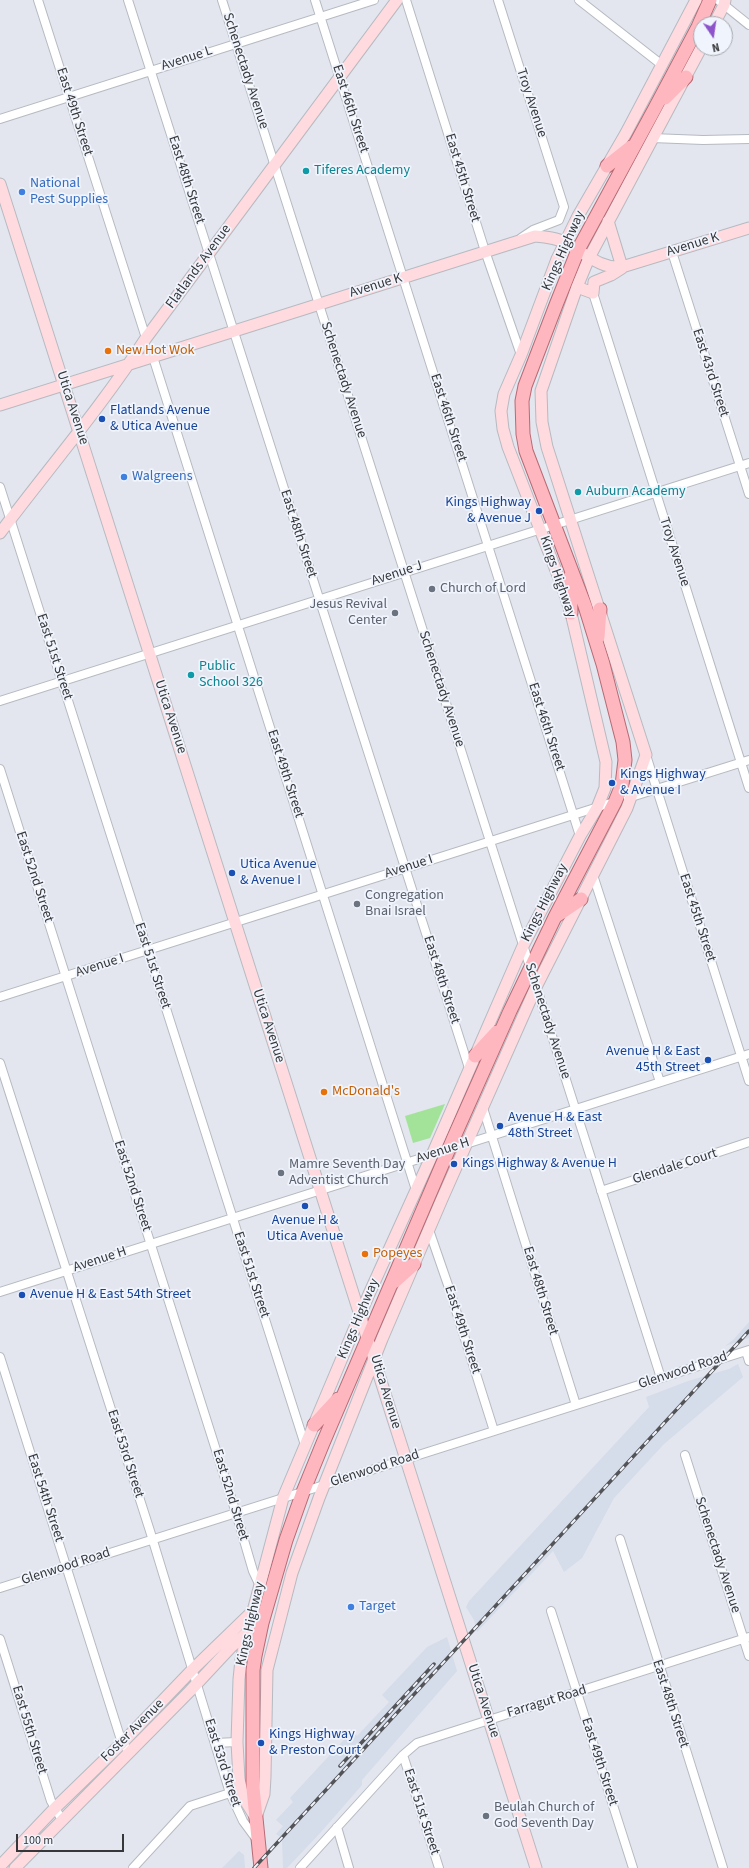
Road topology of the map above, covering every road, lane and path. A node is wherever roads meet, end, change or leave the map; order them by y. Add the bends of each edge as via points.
1 (38, 0) edge
2 (128, 0) edge
3 (222, 0) edge
4 (315, 0) edge
5 (374, 0) edge
6 (397, 0) edge
7 (406, 0) edge
8 (498, 0) edge
9 (580, 0) edge
10 (696, 0) edge
11 (710, 0) edge
12 (722, 2) edge
13 (717, 16) edge
14 (320, 17) junction
15 (749, 24) edge
16 (236, 44) junction
17 (697, 56) edge
18 (662, 65) junction
19 (151, 71) junction
20 (340, 77) junction
21 (686, 77) junction
22 (69, 97) junction
23 (655, 108) junction
24 (0, 119) edge
25 (652, 138) junction
26 (749, 139) edge
27 (634, 145) junction
28 (274, 165) junction
29 (607, 166) junction
30 (0, 184) edge
31 (608, 221) junction
32 (749, 228) edge
33 (514, 242) junction
34 (565, 242) junction
35 (578, 250) junction
36 (485, 251) junction
37 (672, 252) junction
38 (209, 253) junction
39 (589, 258) junction
40 (622, 267) junction
41 (404, 278) junction
42 (577, 287) junction
43 (592, 293) junction
44 (318, 304) junction
45 (234, 331) junction
46 (146, 338) junction
47 (521, 355) junction
48 (152, 358) junction
49 (129, 364) junction
50 (64, 384) junction
51 (0, 405) edge
52 (78, 430) junction
53 (749, 463) edge
54 (740, 465) junction
55 (0, 487) edge
56 (655, 492) junction
57 (749, 494) edge
58 (10, 519) junction
59 (571, 519) junction
60 (554, 525) junction
61 (540, 529) junction
62 (0, 533) edge
63 (489, 546) junction
64 (570, 567) junction
65 (404, 572) junction
66 (319, 599) junction
67 (600, 609) junction
68 (571, 613) junction
69 (238, 625) junction
70 (598, 646) junction
71 (150, 653) junction
72 (62, 681) junction
73 (0, 701) edge
74 (646, 755) junction
75 (745, 761) edge
76 (0, 770) edge
77 (749, 788) edge
78 (657, 789) junction
79 (632, 796) junction
80 (615, 802) junction
81 (597, 808) junction
82 (574, 815) junction
83 (580, 836) junction
84 (490, 842) junction
85 (405, 869) junction
86 (593, 875) junction
87 (323, 895) junction
88 (580, 899) junction
89 (555, 917) junction
90 (235, 923) junction
91 (523, 946) junction
92 (147, 950) junction
93 (530, 969) junction
94 (66, 976) junction
95 (536, 987) junction
96 (0, 997) edge
97 (505, 1023) junction
98 (745, 1055) edge
99 (475, 1056) junction
100 (0, 1063) edge
101 (469, 1068) junction
102 (749, 1081) edge
103 (660, 1082) junction
104 (483, 1108) junction
105 (575, 1109) junction
106 (491, 1136) junction
107 (749, 1142) edge
108 (467, 1144) junction
109 (449, 1149) junction
110 (432, 1155) junction
111 (408, 1163) junction
112 (320, 1190) junction
113 (416, 1190) junction
114 (601, 1191) junction
115 (232, 1218) junction
116 (429, 1230) junction
117 (151, 1244) junction
118 (414, 1264) junction
119 (66, 1271) junction
120 (391, 1285) junction
121 (0, 1292) edge
122 (360, 1315) junction
123 (367, 1338) junction
124 (747, 1350) edge
125 (0, 1356) edge
126 (375, 1359) junction
127 (749, 1361) edge
128 (661, 1378) junction
129 (345, 1391) junction
130 (576, 1405) junction
131 (314, 1425) junction
132 (494, 1431) junction
133 (305, 1445) junction
134 (685, 1455) dead end
135 (406, 1459) junction
136 (324, 1485) junction
137 (303, 1492) junction
138 (283, 1498) junction
139 (236, 1513) junction
140 (620, 1539) dead end
141 (152, 1540) junction
142 (67, 1567) junction
143 (260, 1586) junction
144 (0, 1588) edge
145 (268, 1600) junction
146 (253, 1611) junction
147 (551, 1611) dead end
148 (262, 1623) junction
149 (248, 1633) junction
150 (746, 1638) edge
151 (0, 1639) edge
152 (749, 1656) edge
153 (659, 1667) junction
154 (192, 1670) junction
155 (197, 1684) junction
156 (577, 1693) junction
157 (489, 1720) junction
158 (237, 1742) junction
159 (215, 1743) junction
160 (122, 1744) junction
161 (130, 1752) junction
162 (403, 1755) junction
163 (230, 1794) junction
164 (55, 1808) junction
165 (256, 1818) junction
166 (62, 1820) junction
167 (336, 1827) junction
168 (258, 1841) junction
169 (0, 1866) edge
170 (15, 1868) edge
171 (133, 1868) edge
172 (261, 1868) edge
173 (300, 1868) edge
174 (349, 1868) edge
175 (439, 1868) edge
176 (536, 1868) edge
177 (633, 1868) edge
178 (723, 1868) edge

1 - 22 street, East 49th Street
2 - 19 street, East 48th Street
3 - 16 street, Schenectady Avenue
4 - 14 street, East 46th Street
5 - 14 street, Avenue L
6 - 20 street, Flatlands Avenue
7 - 36 street, East 45th Street
8 - 33 street, Troy Avenue via 564,207 559,220 533,230
9 - 18 street
10 - 18 street, Kings Highway
11 - 23 main road, Kings Highway
12 - 13 street
12 - 15 street
14 - 16 street, Avenue L
14 - 20 street, East 46th Street
16 - 19 street, Avenue L
16 - 28 street, Schenectady Avenue
17 - 21 street, Kings Highway
18 - 29 street, Kings Highway
19 - 22 street, Avenue L
19 - 38 street, East 48th Street
20 - 28 street, Flatlands Avenue
20 - 41 street, East 46th Street
21 - 23 main road
21 - 25 street, Kings Highway
22 - 24 street, Avenue L
22 - 46 street, East 49th Street
23 - 27 main road, Kings Highway
25 - 26 street
25 - 31 street, Kings Highway
27 - 29 main road
27 - 35 main road, Kings Highway
28 - 38 street, Flatlands Avenue
28 - 44 street, Schenectady Avenue
29 - 34 street, Kings Highway
30 - 50 street, Utica Avenue
31 - 39 street, Kings Highway
31 - 40 street
32 - 37 street, Avenue K
33 - 34 street, Avenue K via 535,236
33 - 36 street, Avenue K
34 - 35 street, Avenue K
34 - 47 street, Kings Highway
35 - 39 street, Avenue K
35 - 60 main road, Kings Highway via 530,373 522,401 522,434 526,451
36 - 41 street, Avenue K
36 - 47 street, East 45th Street
37 - 40 street, Avenue K
37 - 54 street, East 43rd Street
38 - 45 street, East 48th Street
38 - 46 street, Flatlands Avenue
39 - 40 street, Avenue K via 612,268
39 - 42 street, Kings Highway
40 - 43 street via 594,282
41 - 44 street, Avenue K
41 - 63 street, East 46th Street
42 - 43 street
42 - 59 street, Kings Highway via 541,391 542,422
43 - 56 street, Troy Avenue
44 - 45 street, Avenue K
44 - 65 street, Schenectady Avenue
45 - 48 street, Avenue K
45 - 66 street, East 48th Street
46 - 49 street, Flatlands Avenue
47 - 61 street, Kings Highway via 504,394 501,411 508,447
48 - 49 street, Avenue K
48 - 69 street, East 49th Street
49 - 50 street, Avenue K
49 - 52 street, Flatlands Avenue
50 - 51 street, Avenue K
50 - 52 street, Utica Avenue
52 - 58 street, Flatlands Avenue
52 - 71 street, Utica Avenue
53 - 54 street, Avenue J
54 - 56 street, Avenue J
54 - 57 street, East 43rd Street
55 - 58 street, East 51st Street
56 - 59 street, Avenue J
56 - 75 street, Troy Avenue
58 - 62 street, Flatlands Avenue
58 - 72 street, East 51st Street
59 - 60 street, Avenue J
59 - 67 street, Kings Highway
60 - 61 street, Avenue J
60 - 64 main road, Kings Highway
61 - 63 street, Avenue J
61 - 68 street, Kings Highway
63 - 65 street, Avenue J
63 - 82 street, East 46th Street
64 - 68 main road
64 - 70 main road, Kings Highway
65 - 66 street, Avenue J
65 - 84 street, Schenectady Avenue
66 - 69 street, Avenue J
66 - 85 street, East 48th Street
67 - 70 main road
67 - 74 street, Kings Highway
68 - 81 street, Kings Highway via 606,762 605,788
69 - 71 street, Avenue J
69 - 87 street, East 49th Street
70 - 80 main road, Kings Highway via 624,748 622,785
71 - 72 street, Avenue J
71 - 90 street, Utica Avenue
72 - 73 street, Avenue J
72 - 92 street, East 51st Street
74 - 78 street, East 45th Street
74 - 79 street, Kings Highway
75 - 77 street, Troy Avenue
75 - 78 street, Avenue I
76 - 94 street, East 52nd Street
78 - 79 street, Avenue I
78 - 98 street, East 45th Street
79 - 80 street, Avenue I
79 - 86 street, Kings Highway
80 - 81 street, Avenue I
80 - 89 main road, Kings Highway
81 - 82 street, Avenue I
81 - 83 street, Kings Highway
82 - 83 street, East 46th Street
82 - 84 street, Avenue I
83 - 91 street, Kings Highway
84 - 85 street, Avenue I
84 - 91 street, Schenectady Avenue
85 - 87 street, Avenue I
85 - 101 street, East 48th Street
86 - 88 street, Kings Highway
86 - 103 street
87 - 90 street, Avenue I
87 - 111 street, East 49th Street
88 - 89 main road
88 - 95 street, Kings Highway
89 - 93 main road, Kings Highway
90 - 92 street, Avenue I
90 - 112 street, Utica Avenue
91 - 93 street, Schenectady Avenue
91 - 99 street, Kings Highway
92 - 94 street, Avenue I
92 - 115 street, East 51st Street
93 - 95 street, Schenectady Avenue
93 - 97 main road, Kings Highway
94 - 96 street, Avenue I
94 - 117 street, East 52nd Street
95 - 104 street, Kings Highway
95 - 105 street, Schenectady Avenue
97 - 99 main road
97 - 109 main road, Kings Highway
98 - 102 street, East 45th Street
98 - 103 street, Avenue H
99 - 101 street, Kings Highway
100 - 119 street, East 53rd Street
101 - 110 street, Kings Highway
103 - 105 street, Avenue H
104 - 106 street, East 48th Street
104 - 108 street, Kings Highway
105 - 106 street, Avenue H
105 - 114 street, Schenectady Avenue
106 - 108 street, Avenue H
106 - 130 street, East 48th Street
107 - 114 street, Glendale Court
108 - 109 street, Avenue H
108 - 116 street, Kings Highway
109 - 110 street, Avenue H
109 - 120 main road, Kings Highway
110 - 111 street, Avenue H
110 - 113 street, Kings Highway
111 - 112 street, Avenue H
111 - 113 street, East 49th Street
112 - 115 street, Avenue H
112 - 122 street, Utica Avenue
113 - 122 street, Kings Highway
114 - 128 street, Schenectady Avenue
115 - 117 street, Avenue H
115 - 133 street, East 51st Street
116 - 118 street, Kings Highway
116 - 132 street, East 49th Street
117 - 119 street, Avenue H
117 - 139 street, East 52nd Street
118 - 120 main road
118 - 126 street, Kings Highway
119 - 121 street, Avenue H
119 - 141 street, East 53rd Street
120 - 123 main road, Kings Highway
122 - 123 street, Utica Avenue
122 - 131 street, Kings Highway
123 - 126 street, Utica Avenue
123 - 129 main road, Kings Highway
124 - 127 street
124 - 128 street, Glenwood Road
125 - 142 street, East 54th Street
126 - 135 street, Utica Avenue
126 - 136 street, Kings Highway
128 - 130 street, Glenwood Road
129 - 131 main road
129 - 137 main road, Kings Highway
130 - 132 street, Glenwood Road
131 - 133 street, Kings Highway
132 - 135 street, Glenwood Road
133 - 138 street, Kings Highway
134 - 150 street, Schenectady Avenue
135 - 136 street, Glenwood Road
135 - 157 street, Utica Avenue
136 - 137 street, Glenwood Road
136 - 165 street, Kings Highway via 292,1573 267,1670 264,1794
137 - 138 street, Glenwood Road
137 - 145 main road, Kings Highway
138 - 139 street, Glenwood Road
138 - 143 street, Kings Highway
139 - 141 street, Glenwood Road
139 - 143 street, East 52nd Street via 253,1572
140 - 153 street, East 48th Street
141 - 142 street, Glenwood Road
141 - 154 street, East 53rd Street
142 - 144 street, Glenwood Road
142 - 160 street, East 54th Street
143 - 145 street, East 52nd Street
143 - 146 street, Kings Highway
145 - 146 street, Foster Avenue
145 - 148 main road, Kings Highway
146 - 149 street, Kings Highway
146 - 154 street, Foster Avenue
147 - 156 street, East 49th Street
148 - 149 street, Foster Avenue
148 - 165 main road, Kings Highway via 253,1670 253,1788
149 - 155 street, Foster Avenue via 232,1646
149 - 158 street, Kings Highway via 239,1679
150 - 152 street, Schenectady Avenue
150 - 153 street, Farragut Road
151 - 164 street, East 55th Street
153 - 156 street, Farragut Road
153 - 178 street, East 48th Street
154 - 155 street, East 53rd Street
154 - 160 street, Foster Avenue
155 - 159 street, East 53rd Street
155 - 161 street, Foster Avenue
156 - 157 street, Farragut Road
156 - 177 street, East 49th Street
157 - 162 street, Farragut Road via 417,1743
157 - 176 street, Utica Avenue
158 - 159 street
158 - 165 street, Kings Highway via 242,1797
159 - 163 street, East 53rd Street
160 - 161 street, East 54th Street
160 - 164 street, Foster Avenue
161 - 166 street, Foster Avenue
162 - 167 street, Farragut Road
162 - 175 street, East 51st Street
163 - 168 street, East 53rd Street via 243,1821
163 - 171 street via 190,1806
164 - 166 street, East 55th Street
164 - 169 street, Foster Avenue
165 - 168 main road, Kings Highway
166 - 170 street, Foster Avenue
167 - 173 street, Farragut Road
167 - 174 street
168 - 172 main road, Kings Highway

